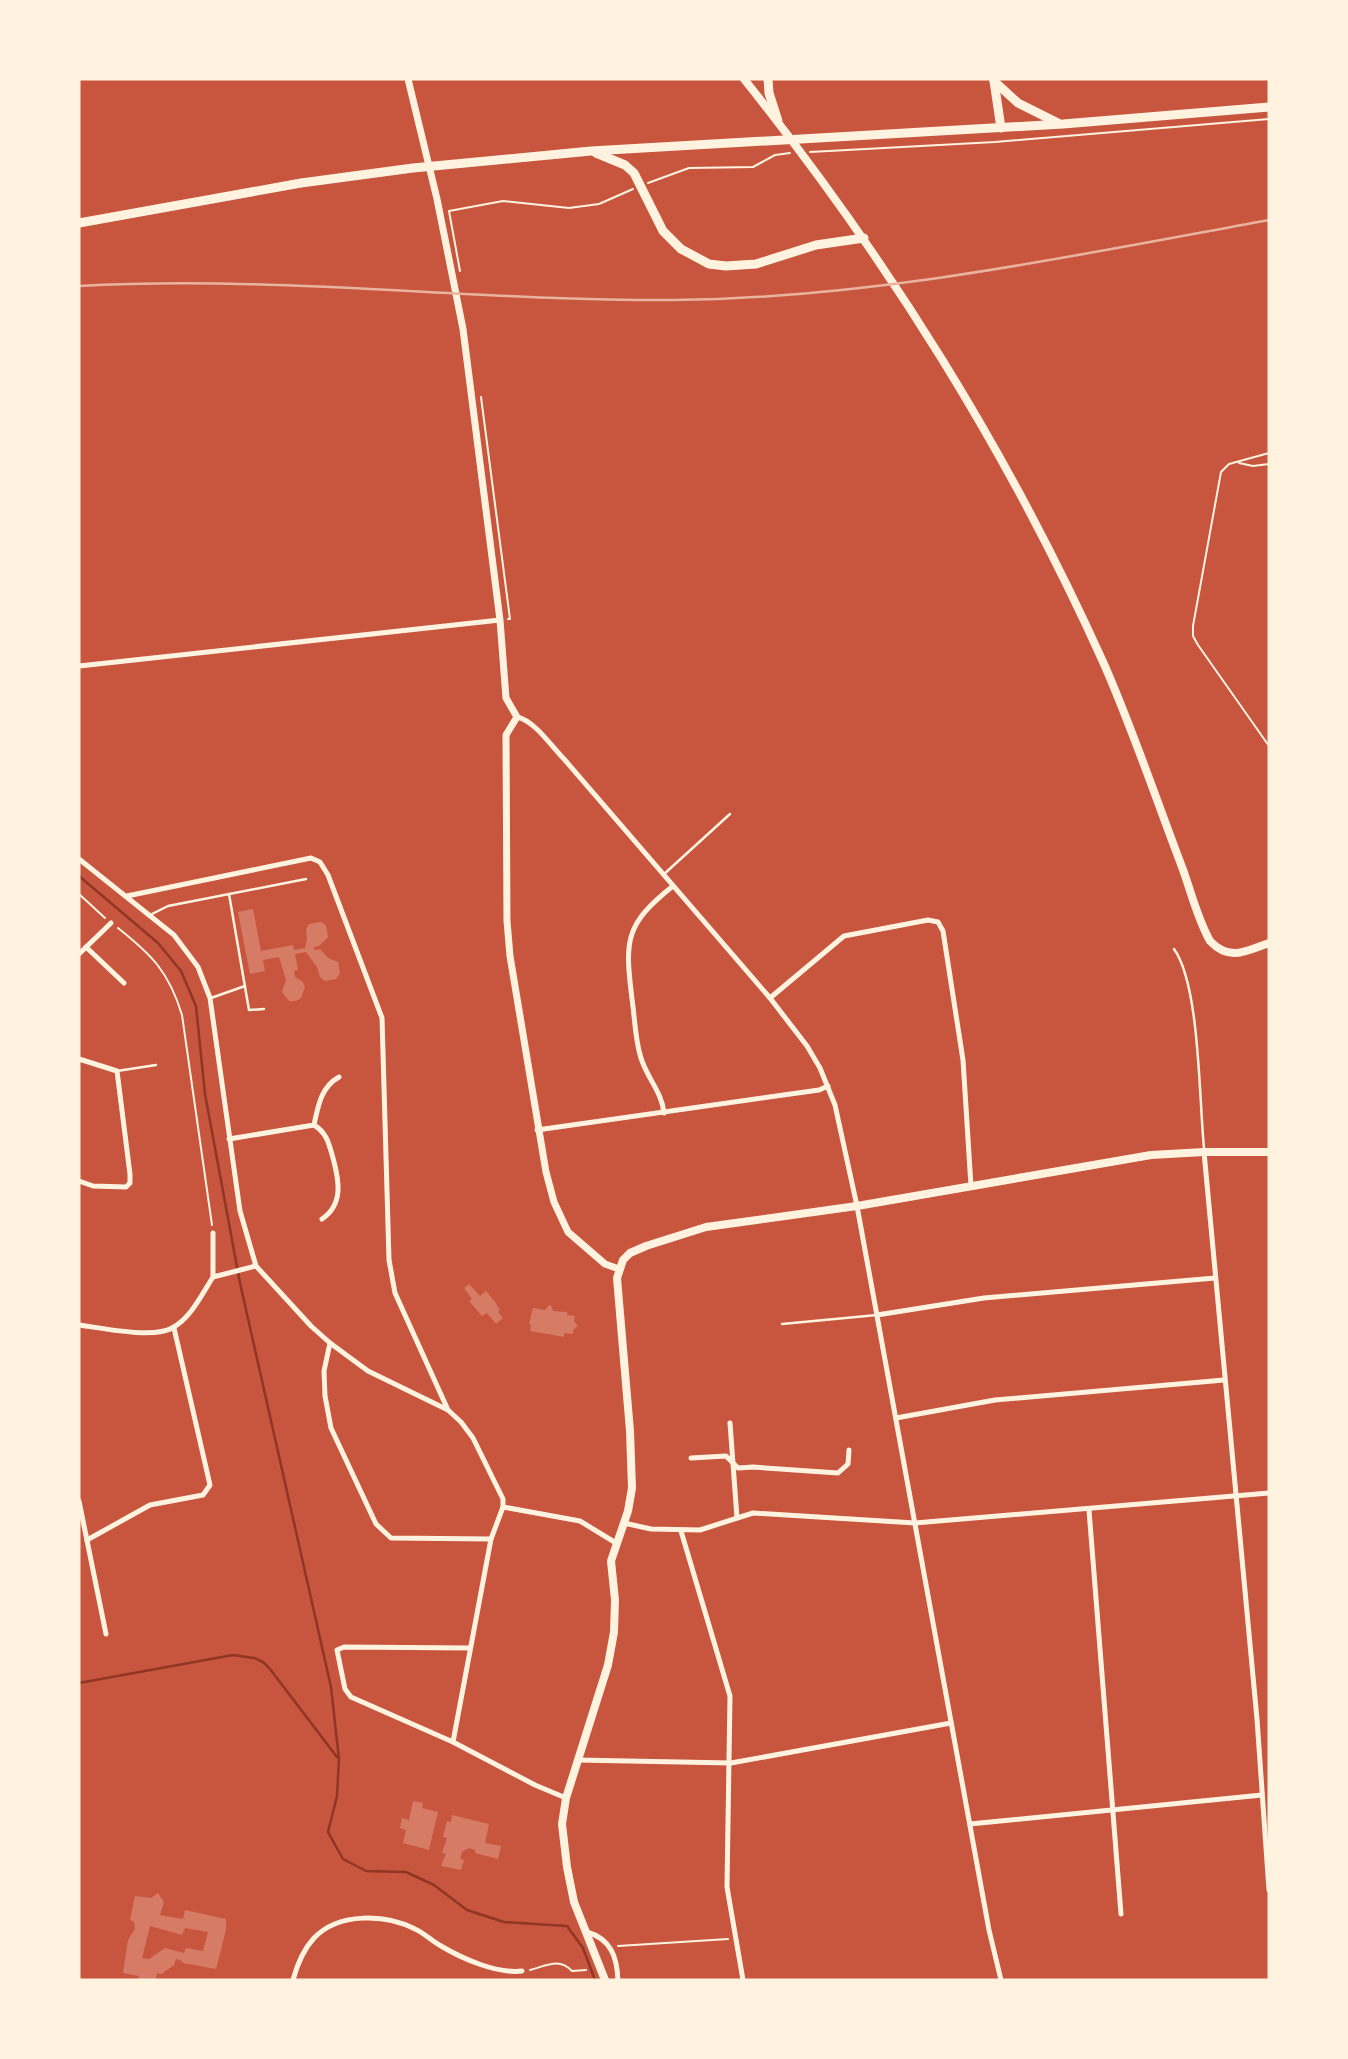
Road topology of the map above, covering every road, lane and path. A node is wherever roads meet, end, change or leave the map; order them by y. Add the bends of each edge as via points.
1 (408, 79) edge
2 (744, 79) edge
3 (768, 79) edge
4 (994, 80) edge
5 (1269, 107) edge
6 (1269, 119) edge
7 (778, 121) junction
8 (1063, 124) junction
9 (1001, 128) junction
10 (591, 151) junction
11 (795, 153) dead end
12 (806, 155) junction
13 (664, 176) dead end
14 (622, 194) dead end
15 (79, 223) edge
16 (864, 238) junction
17 (459, 262) dead end
18 (481, 398) dead end
19 (1269, 453) edge
20 (1237, 462) junction
21 (1269, 464) edge
22 (510, 619) dead end
23 (500, 620) junction
24 (79, 666) edge
25 (517, 718) junction
26 (1269, 747) edge
27 (730, 814) dead end
28 (79, 859) edge
29 (663, 875) junction
30 (306, 879) dead end
31 (673, 886) junction
32 (79, 894) edge
33 (229, 894) junction
34 (127, 896) junction
35 (150, 915) junction
36 (111, 923) junction
37 (1269, 943) edge
38 (86, 947) junction
39 (1174, 949) dead end
40 (79, 954) edge
41 (124, 984) dead end
42 (245, 986) junction
43 (210, 998) junction
44 (770, 999) junction
45 (264, 1009) dead end
46 (79, 1059) edge
47 (156, 1065) dead end
48 (117, 1070) junction
49 (338, 1077) dead end
50 (828, 1086) junction
51 (664, 1112) junction
52 (314, 1125) junction
53 (537, 1130) junction
54 (229, 1139) junction
55 (1204, 1152) junction
56 (1269, 1152) edge
57 (79, 1181) edge
58 (971, 1186) junction
59 (857, 1206) junction
60 (322, 1219) dead end
61 (214, 1233) joint
62 (256, 1266) junction
63 (619, 1269) junction
64 (214, 1277) junction
65 (1215, 1278) junction
66 (877, 1315) junction
67 (782, 1324) dead end
68 (79, 1325) edge
69 (174, 1328) junction
70 (330, 1343) junction
71 (1224, 1380) junction
72 (449, 1410) junction
73 (897, 1418) junction
74 (730, 1423) dead end
75 (849, 1450) dead end
76 (691, 1458) dead end
77 (732, 1461) junction
78 (1269, 1493) edge
79 (1236, 1495) junction
80 (79, 1501) edge
81 (503, 1507) junction
82 (1089, 1510) junction
83 (737, 1518) junction
84 (624, 1523) junction
85 (915, 1523) junction
86 (681, 1531) junction
87 (491, 1539) junction
88 (87, 1540) junction
89 (616, 1543) junction
90 (106, 1634) dead end
91 (470, 1648) junction
92 (951, 1723) junction
93 (453, 1742) junction
94 (577, 1760) junction
95 (731, 1763) junction
96 (1269, 1792) edge
97 (1262, 1794) junction
98 (566, 1798) junction
99 (1113, 1811) junction
100 (970, 1824) junction
101 (1269, 1890) edge
102 (1121, 1914) dead end
103 (585, 1932) junction
104 (736, 1939) junction
105 (610, 1947) junction
106 (586, 1970) dead end
107 (522, 1971) joint
108 (292, 1980) edge
109 (605, 1980) edge
110 (618, 1980) edge
111 (743, 1980) edge
112 (1001, 1980) edge

1 - 23 street via 463,329
2 - 7 main road
3 - 7 main road
4 - 8 main road via 1024,107
4 - 9 main road
5 - 8 main road
6 - 12 path
7 - 12 main road
8 - 9 main road
9 - 10 main road
10 - 15 main road via 313,182
10 - 16 main road via 634,173 663,231 681,249 709,264 756,264
11 - 13 path via 775,155 752,167 689,168
12 - 16 main road
14 - 17 path via 599,204 569,208 503,201 449,211
16 - 37 main road via 970,403 1075,601 1111,680 1206,933 1228,954
18 - 22 path
19 - 20 path
20 - 21 path
20 - 26 path via 1221,472 1194,636
23 - 24 street
23 - 25 street via 506,698
25 - 29 street via 534,728
25 - 53 street via 506,735 507,921
27 - 29 lane
28 - 34 street
29 - 31 street
30 - 33 lane
31 - 44 street
31 - 51 street via 640,915 628,947 637,1042 663,1099
32 - 36 path
33 - 35 lane via 168,906
33 - 42 lane
34 - 35 street
34 - 72 street via 311,858 320,862 382,1018 393,1285
35 - 43 street via 188,951
36 - 38 street
36 - 61 path via 159,965 175,992
38 - 40 street
38 - 41 street
39 - 55 lane via 1190,993
42 - 43 lane
42 - 45 lane via 249,1010
43 - 54 street
44 - 50 street via 807,1046
44 - 58 street via 850,933 938,922 963,1060
46 - 48 street
47 - 48 lane
48 - 57 street via 130,1183 126,1187 93,1186
49 - 52 street via 325,1088
50 - 51 street
50 - 59 street
51 - 53 street
52 - 54 street
52 - 60 street via 327,1136 340,1187 335,1205
53 - 63 street via 554,1202 568,1231 605,1264
54 - 62 street via 240,1211
55 - 56 main road
55 - 58 main road via 1130,1158
55 - 65 street
58 - 59 main road
59 - 63 main road via 706,1227 630,1253
59 - 66 street
61 - 64 street
62 - 64 street
62 - 70 street
63 - 84 main road via 632,1488
64 - 69 street
65 - 66 street via 984,1298
65 - 71 street
66 - 67 lane
66 - 73 street
68 - 69 street via 152,1333
69 - 88 street via 210,1485 203,1495 150,1505
70 - 72 street via 368,1371
70 - 87 street via 324,1371 331,1428 376,1524 391,1538
71 - 73 street via 995,1400
71 - 79 street
72 - 81 street via 473,1438 499,1488
73 - 85 street
74 - 77 street
75 - 77 street via 848,1464 838,1473 738,1468
76 - 77 street via 726,1457
77 - 83 street
78 - 79 street
79 - 82 street
79 - 97 street
80 - 88 street
81 - 87 street
81 - 89 street via 580,1521
82 - 85 street
82 - 99 street
83 - 85 street via 753,1513
83 - 86 street
84 - 86 street
84 - 89 main road
85 - 92 street
86 - 95 street via 730,1696
87 - 91 street
88 - 90 street
89 - 94 main road via 611,1561 614,1632
91 - 93 street
91 - 93 street via 337,1650 351,1697
92 - 95 street
92 - 100 street
93 - 98 street
94 - 95 street
94 - 98 main road
95 - 104 street via 727,1887
96 - 97 street
97 - 99 street
97 - 101 street
98 - 103 main road via 562,1824 567,1867
99 - 100 street
99 - 102 street
100 - 112 street
103 - 105 street via 597,1935
103 - 109 main road
104 - 105 path
104 - 111 street
105 - 110 street
106 - 107 path via 572,1971 557,1962
107 - 108 street via 471,1960 403,1924 359,1918 338,1923 315,1937

